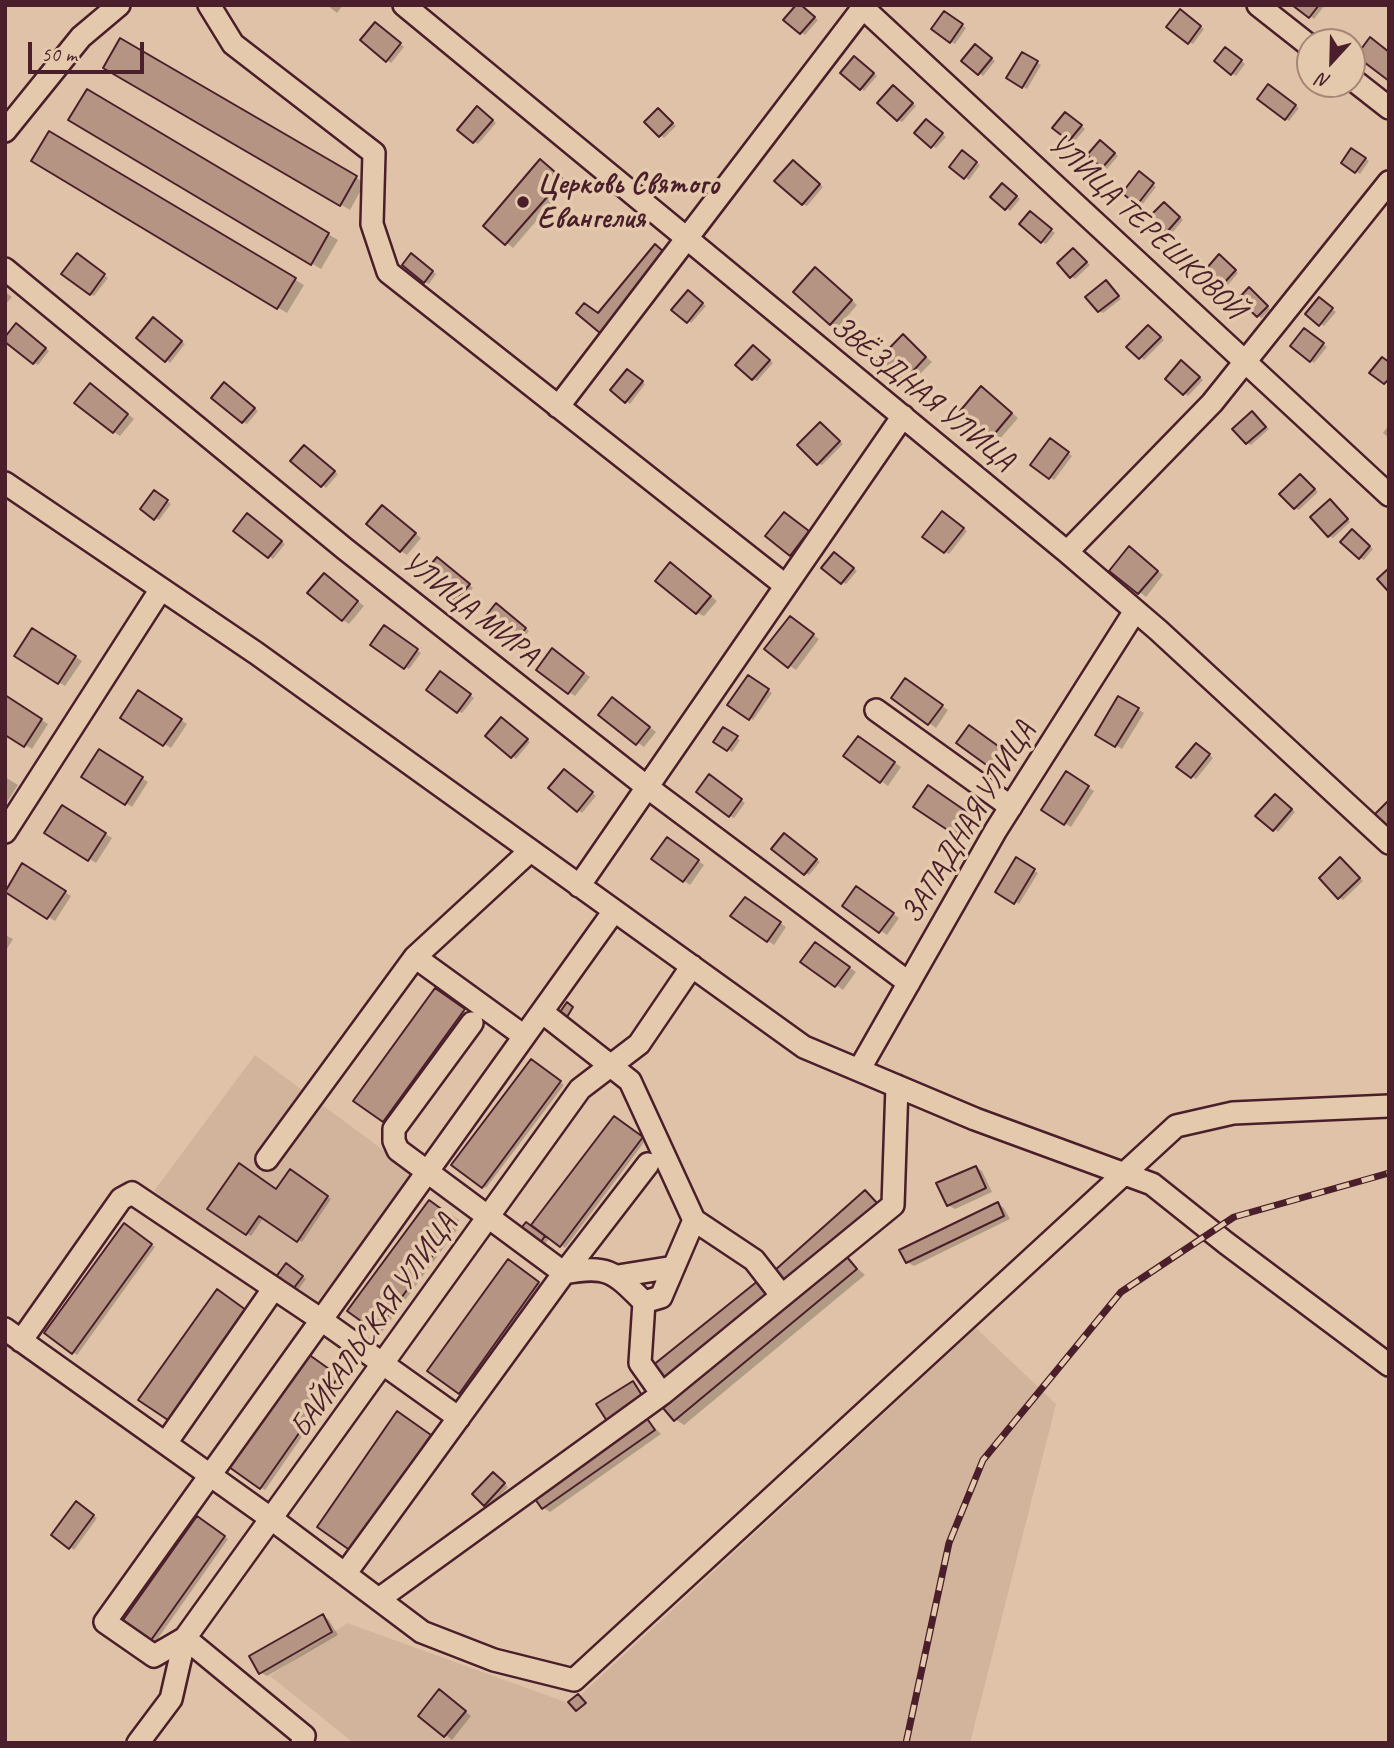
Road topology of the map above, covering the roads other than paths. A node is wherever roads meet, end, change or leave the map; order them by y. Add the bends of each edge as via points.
1 (118, 5) edge
2 (209, 5) edge
3 (404, 5) edge
4 (1258, 5) edge
5 (863, 6) edge
6 (1296, 35) edge
7 (1366, 90) edge
8 (1389, 108) edge
9 (5, 131) edge
10 (1389, 183) edge
11 (687, 240) junction
12 (5, 269) edge
13 (1246, 360) junction
14 (558, 407) junction
15 (903, 416) junction
16 (5, 483) edge
17 (1389, 495) edge
18 (1067, 552) junction
19 (786, 586) junction
20 (160, 589) junction
21 (1135, 611) junction
22 (876, 710) dead end
23 (647, 787) junction
24 (1011, 807) junction
25 (5, 832) edge
26 (1389, 844) edge
27 (530, 851) junction
28 (579, 886) junction
29 (614, 911) junction
30 (415, 957) junction
31 (692, 966) junction
32 (909, 983) junction
33 (542, 1012) junction
34 (472, 1023) dead end
35 (524, 1036) junction
36 (611, 1065) junction
37 (859, 1070) junction
38 (897, 1086) junction
39 (1389, 1106) edge
40 (267, 1159) dead end
41 (648, 1164) dead end
42 (427, 1171) junction
43 (1124, 1173) junction
44 (489, 1216) junction
45 (694, 1220) junction
46 (674, 1267) junction
47 (564, 1273) junction
48 (618, 1276) junction
49 (274, 1288) junction
50 (782, 1296) junction
51 (644, 1302) junction
52 (320, 1319) junction
53 (13, 1335) edge
54 (384, 1363) junction
55 (1389, 1365) edge
56 (662, 1394) junction
57 (459, 1418) junction
58 (166, 1443) junction
59 (209, 1474) junction
60 (273, 1520) junction
61 (345, 1574) junction
62 (379, 1599) junction
63 (185, 1638) junction
64 (138, 1743) edge
65 (302, 1743) edge

1 - 9 street via 81,37
2 - 14 street via 233,44 374,153 372,224 388,272
3 - 11 street, ЗВЁЗДНАЯ УЛИЦА
4 - 6 street
5 - 11 street
5 - 13 street, УЛИЦА ТЕРЕШКОВОЙ
7 - 8 street
10 - 13 street
11 - 14 street
11 - 15 street, ЗВЁЗДНАЯ УЛИЦА
12 - 23 street, УЛИЦА МИРА via 345,549
13 - 17 street, УЛИЦА ТЕРЕШКОВОЙ
13 - 18 street via 1212,403
14 - 19 street
15 - 18 street, ЗВЁЗДНАЯ УЛИЦА
15 - 19 street
16 - 20 street
18 - 21 street, ЗВЁЗДНАЯ УЛИЦА
19 - 23 street
20 - 25 street
20 - 27 street
21 - 24 street, ЗАПАДНАЯ УЛИЦА
21 - 26 street, ЗВЁЗДНАЯ УЛИЦА
22 - 24 street
23 - 28 street
23 - 32 street, УЛИЦА МИРА
24 - 32 street, ЗАПАДНАЯ УЛИЦА
27 - 28 street
27 - 30 street
28 - 29 street
29 - 31 street
29 - 33 street
30 - 35 street
30 - 40 street
31 - 36 street, БАЙКАЛЬСКАЯ УЛИЦА via 639,1044
31 - 37 street via 804,1046
32 - 37 street, ЗАПАДНАЯ УЛИЦА
33 - 35 street
33 - 36 street
34 - 42 street via 394,1129 398,1150
35 - 42 street
36 - 44 street, БАЙКАЛЬСКАЯ УЛИЦА via 580,1089
36 - 45 street via 630,1081
37 - 38 street
38 - 43 street
38 - 50 street via 894,1205
39 - 43 street via 1233,1113 1176,1126
41 - 47 street
42 - 44 street
42 - 52 street
43 - 55 street via 1152,1184
43 - 62 street via 574,1680 494,1660 422,1632
44 - 47 street
44 - 54 street, БАЙКАЛЬСКАЯ УЛИЦА
45 - 46 street
45 - 50 street via 754,1260
46 - 48 street
46 - 51 street via 661,1297
47 - 48 street via 594,1268
47 - 57 street
48 - 51 street
49 - 52 street
49 - 53 street via 132,1193 121,1199
49 - 58 street
50 - 56 street
51 - 56 street via 640,1363
52 - 54 street
52 - 59 street
53 - 58 street
54 - 57 street
54 - 60 street, БАЙКАЛЬСКАЯ УЛИЦА
56 - 62 street
57 - 61 street
58 - 59 street
59 - 60 street
59 - 63 street via 105,1622 154,1656
60 - 61 street
60 - 63 street, БАЙКАЛЬСКАЯ УЛИЦА
61 - 62 street
63 - 64 street, БАЙКАЛЬСКАЯ УЛИЦА via 171,1699
63 - 65 street via 304,1736

